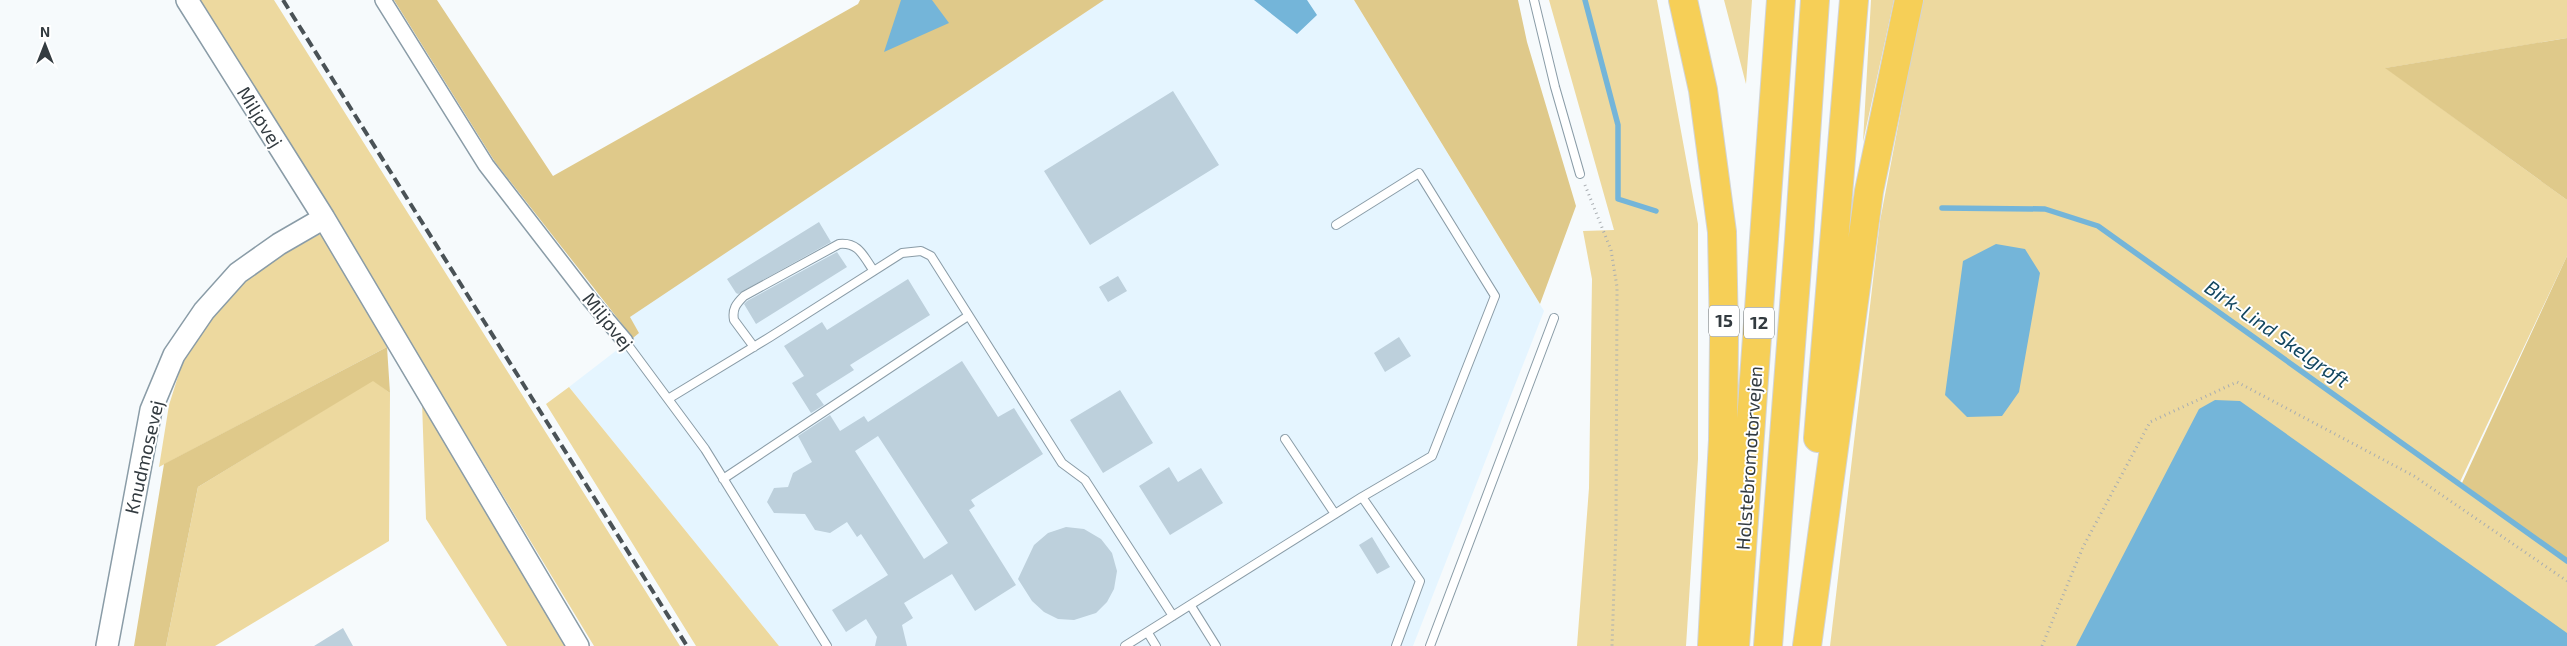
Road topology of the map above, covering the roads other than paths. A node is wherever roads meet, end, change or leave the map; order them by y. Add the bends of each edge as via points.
1 (186, 0) edge
2 (384, 0) edge
3 (1534, 0) edge
4 (1683, 0) edge
5 (1781, 0) edge
6 (1815, 0) edge
7 (1854, 0) edge
8 (1909, 0) edge
9 (1580, 174) road end
10 (324, 218) junction
11 (1336, 225) dead end
12 (874, 270) junction
13 (968, 316) junction
14 (1554, 318) dead end
15 (625, 341) joint
16 (754, 347) junction
17 (668, 399) junction
18 (1285, 439) dead end
19 (723, 479) junction
20 (1362, 497) junction
21 (1335, 514) junction
22 (1191, 606) junction
23 (1174, 616) junction
24 (1148, 633) junction
25 (107, 646) edge
26 (578, 646) edge
27 (827, 646) edge
28 (1125, 646) edge
29 (1156, 646) edge
30 (1216, 646) edge
31 (1396, 646) edge
32 (1430, 646) edge
33 (1712, 646) edge
34 (1735, 646) edge
35 (1768, 646) edge
36 (1800, 646) edge
37 (1807, 646) edge

1 - 10 street, Miljøvej
2 - 15 street, Miljøvej via 486,165
3 - 9 lane
4 - 33 highway, 15 via 1703,90 1722,232 1723,431
5 - 34 highway, Holstebromotorvejen / 12
6 - 35 highway, Holstebromotorvejen / 12
7 - 36 highway
8 - 37 highway via 1870,190
10 - 25 street, Knudmosevej via 238,273 204,311 174,355 151,410
10 - 26 street, Miljøvej
11 - 20 lane via 1418,173 1495,296 1432,456
12 - 13 lane via 902,253 921,251 931,256
12 - 16 lane
12 - 16 lane via 858,247 839,244 744,296 733,310 733,315
13 - 19 lane
13 - 23 lane via 1062,463 1085,480
14 - 32 lane
15 - 17 lane, Miljøvej
16 - 17 lane
17 - 19 lane, Miljøvej
18 - 21 lane
19 - 27 lane, Miljøvej
20 - 21 lane
20 - 31 lane via 1420,581
21 - 22 lane
22 - 23 lane
22 - 30 lane
23 - 24 lane
24 - 28 lane
24 - 29 lane

